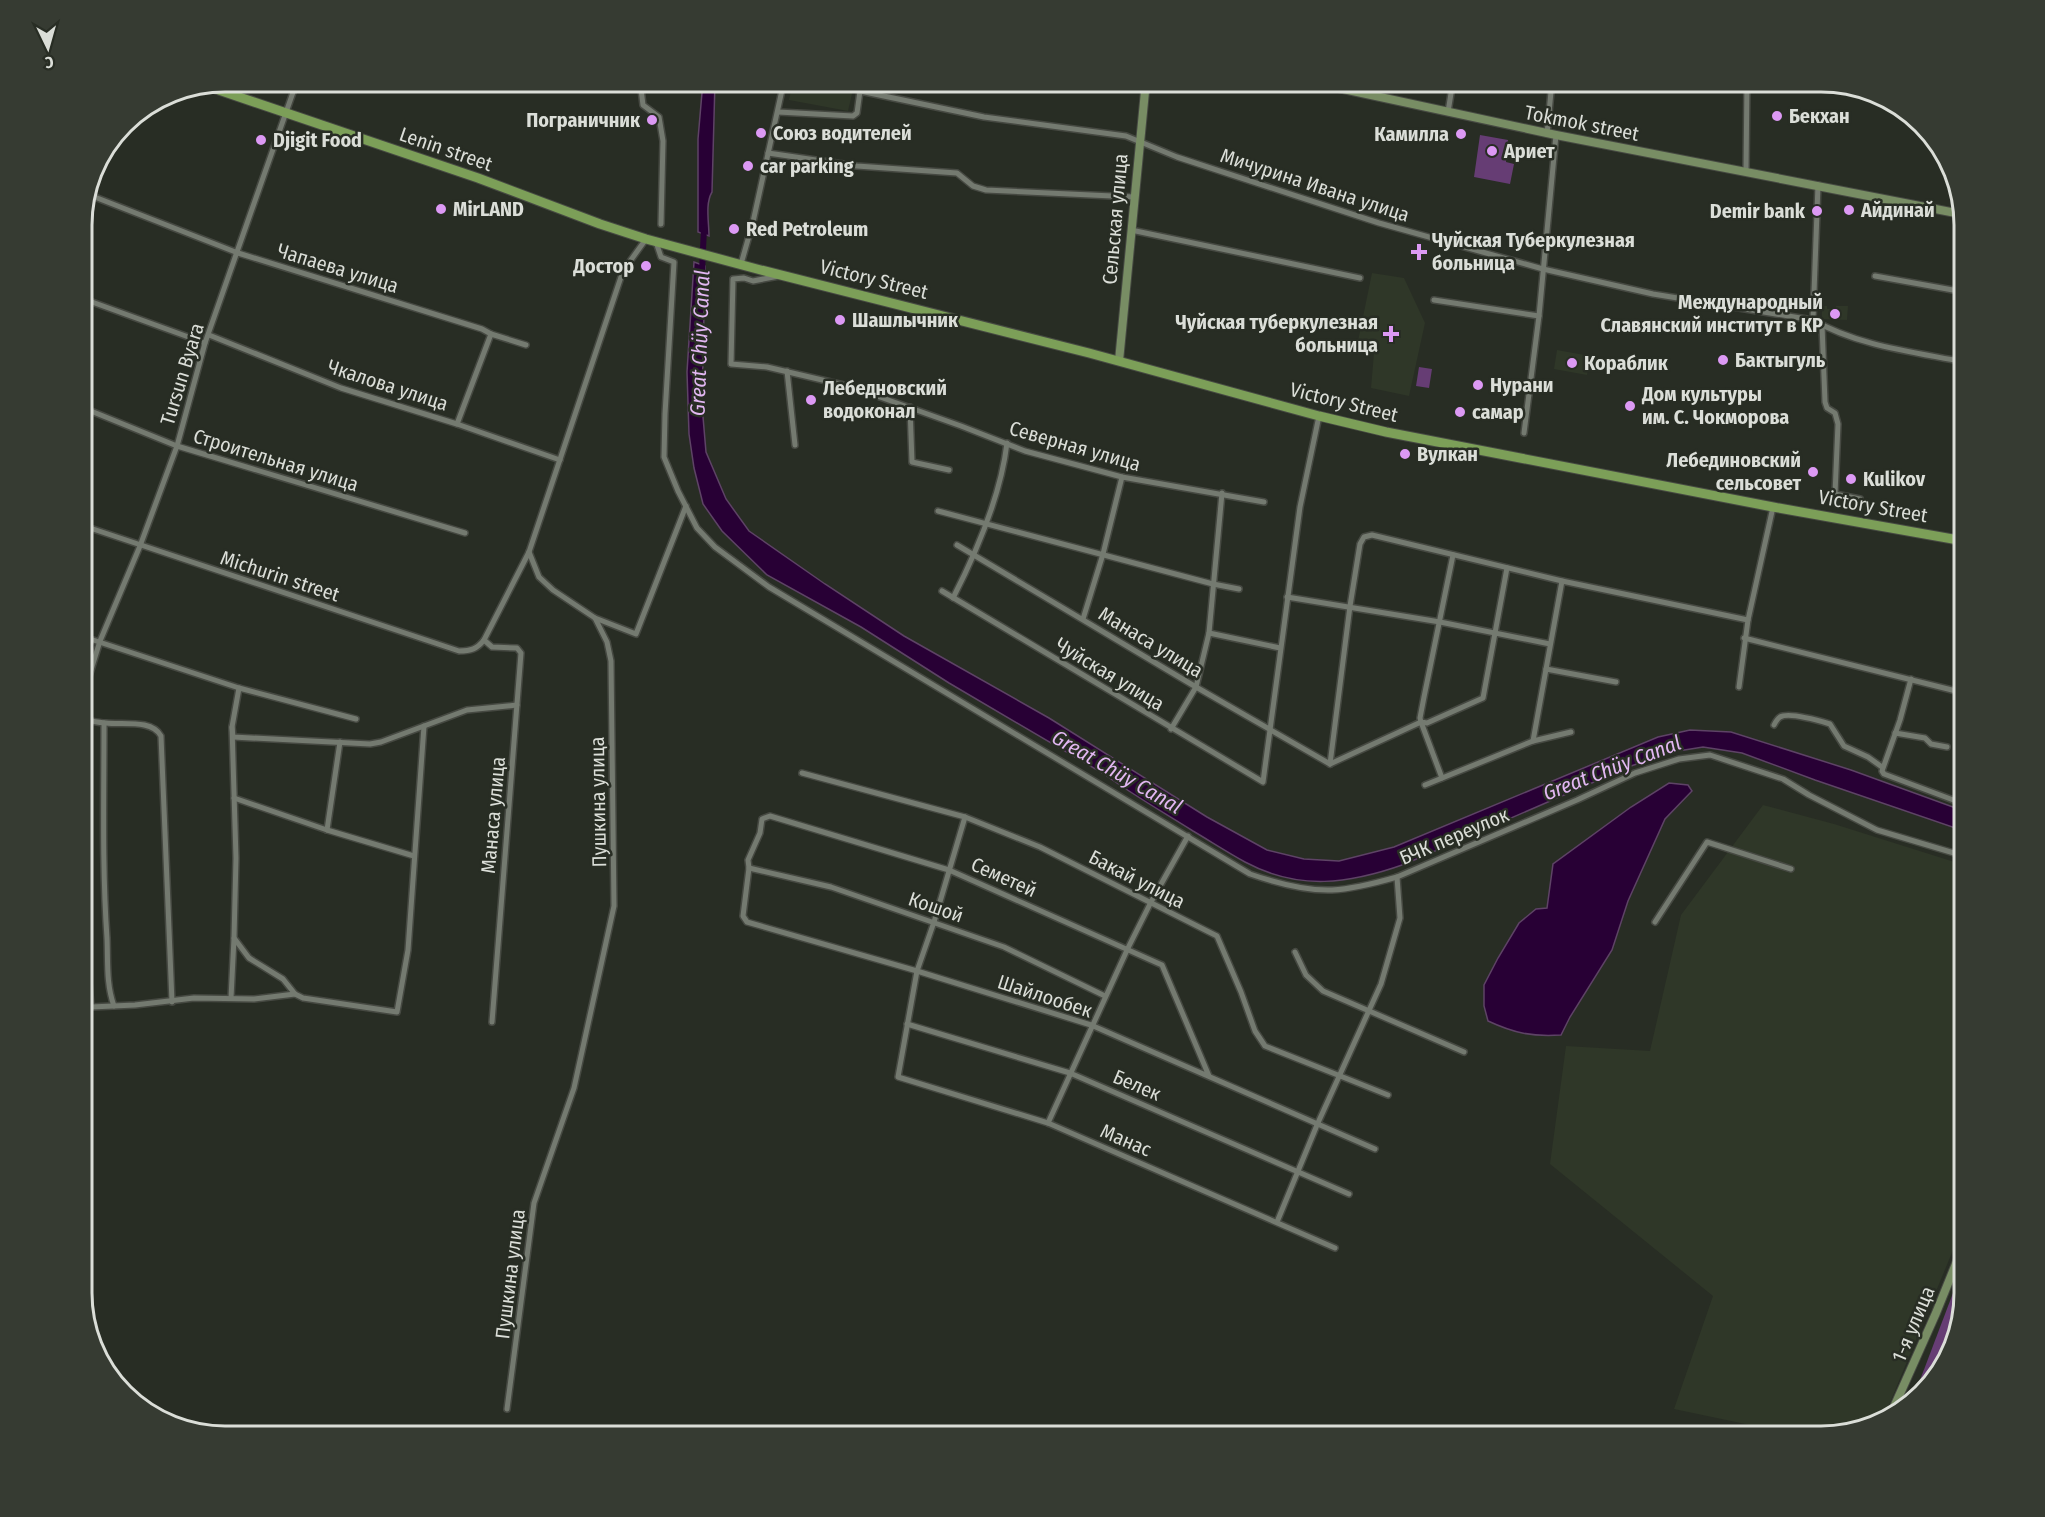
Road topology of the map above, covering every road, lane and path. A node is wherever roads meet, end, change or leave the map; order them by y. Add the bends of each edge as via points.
1 (224, 92) edge
2 (293, 92) edge
3 (641, 92) edge
4 (782, 92) edge
5 (860, 92) edge
6 (865, 92) edge
7 (1145, 92) edge
8 (1356, 92) edge
9 (1451, 92) edge
10 (1551, 92) edge
11 (1748, 92) edge
12 (778, 112) junction
13 (1448, 112) junction
14 (286, 113) junction
15 (1547, 134) junction
16 (1556, 135) junction
17 (1139, 141) junction
18 (768, 153) junction
19 (1746, 171) junction
20 (1818, 185) junction
21 (1134, 196) junction
22 (95, 197) edge
23 (1953, 212) edge
24 (661, 224) dead end
25 (1131, 230) junction
26 (651, 240) junction
27 (238, 253) junction
28 (725, 261) joint
29 (741, 264) junction
30 (1543, 268) junction
31 (783, 275) junction
32 (1875, 276) dead end
33 (1360, 278) dead end
34 (1954, 290) edge
35 (1434, 300) dead end
36 (92, 302) edge
37 (1539, 316) junction
38 (1813, 320) junction
39 (1822, 325) junction
40 (491, 334) junction
41 (209, 335) junction
42 (205, 344) junction
43 (526, 345) dead end
44 (1954, 360) edge
45 (1119, 361) junction
46 (787, 371) junction
47 (910, 407) junction
48 (92, 411) edge
49 (1319, 416) junction
50 (457, 424) junction
51 (1524, 433) dead end
52 (1006, 443) junction
53 (795, 445) dead end
54 (177, 446) junction
55 (560, 460) junction
56 (949, 470) dead end
57 (1122, 477) junction
58 (1222, 493) junction
59 (1860, 499) dead end
60 (1264, 502) dead end
61 (686, 506) junction
62 (1773, 507) junction
63 (938, 511) dead end
64 (985, 524) junction
65 (92, 529) edge
66 (465, 533) dead end
67 (1954, 539) edge
68 (957, 545) dead end
69 (140, 546) junction
70 (529, 552) junction
71 (1103, 554) junction
72 (975, 555) junction
73 (1453, 555) junction
74 (1507, 568) junction
75 (1562, 580) junction
76 (1213, 584) junction
77 (1239, 589) dead end
78 (942, 591) dead end
79 (1287, 597) junction
80 (952, 598) junction
81 (1350, 606) junction
82 (595, 618) junction
83 (1083, 619) junction
84 (1748, 620) junction
85 (1440, 622) junction
86 (1209, 633) junction
87 (1495, 633) junction
88 (1744, 638) junction
89 (92, 639) edge
90 (484, 640) junction
91 (100, 641) junction
92 (1550, 644) junction
93 (1280, 648) junction
94 (92, 667) edge
95 (1546, 669) junction
96 (1911, 679) junction
97 (1616, 682) dead end
98 (1196, 687) junction
99 (1739, 687) dead end
100 (239, 688) junction
101 (1954, 690) edge
102 (517, 705) junction
103 (356, 719) dead end
104 (92, 721) edge
105 (1424, 722) junction
106 (104, 723) junction
107 (1774, 725) dead end
108 (424, 726) junction
109 (1271, 728) junction
110 (1172, 729) junction
111 (1571, 732) dead end
112 (1895, 733) junction
113 (233, 737) junction
114 (1533, 741) junction
115 (340, 742) junction
116 (1947, 747) dead end
117 (1330, 764) junction
118 (1882, 768) junction
119 (802, 773) dead end
120 (1442, 778) junction
121 (1425, 785) dead end
122 (234, 798) junction
123 (1954, 800) edge
124 (965, 817) junction
125 (327, 830) junction
126 (1188, 836) junction
127 (1954, 853) edge
128 (414, 856) junction
129 (749, 868) junction
130 (1791, 869) dead end
131 (949, 870) junction
132 (1397, 877) junction
133 (1151, 902) junction
134 (934, 922) junction
135 (1655, 922) dead end
136 (234, 938) junction
137 (1128, 948) junction
138 (1295, 952) dead end
139 (917, 971) junction
140 (296, 994) junction
141 (1105, 996) junction
142 (231, 998) junction
143 (172, 1002) junction
144 (114, 1006) junction
145 (92, 1007) edge
146 (1370, 1010) junction
147 (492, 1022) dead end
148 (907, 1024) junction
149 (1091, 1025) junction
150 (1464, 1052) dead end
151 (1070, 1073) junction
152 (1209, 1076) junction
153 (1341, 1076) junction
154 (1388, 1095) dead end
155 (1048, 1123) junction
156 (1317, 1125) junction
157 (1375, 1149) dead end
158 (1298, 1171) junction
159 (1349, 1194) dead end
160 (1277, 1222) junction
161 (1335, 1248) dead end
162 (1954, 1269) edge
163 (1897, 1401) edge
164 (507, 1409) dead end

1 - 14 main road, Lenin street
2 - 14 street, Tursun Byara
3 - 24 street via 643,105 659,117 663,141
4 - 12 street
5 - 12 street, Мичурина Ивана улица via 853,116
6 - 17 street, Мичурина Ивана улица via 984,117 1122,135
7 - 17 main road, Сельская улица
8 - 13 main road, Tokmok street
9 - 13 street
10 - 15 street
11 - 19 street
12 - 18 street
13 - 15 main road, Tokmok street
14 - 26 main road, Lenin street
14 - 27 street, Tursun Byara
15 - 16 main road, Tokmok street
16 - 19 main road, Tokmok street
16 - 30 street
17 - 21 main road, Сельская улица
17 - 30 street, Мичурина Ивана улица via 1379,223
18 - 21 street via 857,166 957,173 986,190
18 - 29 street
19 - 20 main road, Tokmok street
20 - 23 main road, Tokmok street
20 - 38 street
21 - 25 main road, Сельская улица
22 - 27 street, Чапаева улица
25 - 33 street
25 - 45 main road, Сельская улица
26 - 28 main road, Lenin street
26 - 55 street via 623,271
26 - 61 street, БЧК переулок via 661,257 674,262 664,457
27 - 40 street, Чапаева улица
27 - 41 street, Tursun Byara
28 - 29 main road, Victory Street
29 - 31 main road, Victory Street
30 - 37 street
30 - 38 street, Мичурина Ивана улица via 1653,294
31 - 45 main road, Victory Street
31 - 46 street, Северная улица via 753,281 733,279 731,364
32 - 34 street
35 - 37 street
36 - 42 street
37 - 51 street
38 - 39 street, Мичурина Ивана улица
39 - 44 street, Мичурина Ивана улица via 1874,344
39 - 59 street via 1825,402 1827,408 1836,412 1838,424 1835,494
40 - 43 street, Чапаева улица
40 - 50 street
41 - 42 street, Tursun Byara
41 - 50 street, Чкалова улица via 341,388
42 - 54 street, Tursun Byara
45 - 49 main road, Victory Street
46 - 47 street, Северная улица
46 - 53 street
47 - 52 street, Северная улица
47 - 56 street via 912,462
48 - 54 street, Строительная улица
49 - 62 main road, Victory Street
49 - 79 street
50 - 55 street, Чкалова улица
52 - 57 street, Северная улица
52 - 64 street via 1005,462
54 - 66 street, Строительная улица
54 - 69 street, Tursun Byara
55 - 70 street
57 - 58 street, Северная улица
57 - 71 street
58 - 60 street, Северная улица
58 - 76 street
61 - 82 street via 636,634
61 - 126 street, БЧК переулок via 697,528 715,547 769,587
62 - 67 main road, Victory Street
62 - 84 street
63 - 64 street
64 - 71 street
64 - 72 street
65 - 69 street, Michurin street
68 - 72 street, Манаса улица
69 - 90 street, Michurin street via 459,651 469,651
69 - 91 street, Tursun Byara
70 - 82 street, Пушкина улица via 539,577
70 - 90 street
71 - 76 street
71 - 83 street
72 - 80 street
72 - 83 street, Манаса улица
73 - 74 street
73 - 81 street via 1372,535 1364,537
73 - 85 street
74 - 75 street
74 - 87 street
75 - 84 street
75 - 92 street
76 - 77 street
76 - 86 street
78 - 80 street, Чуйская улица
79 - 81 street
79 - 93 street
80 - 110 street, Чуйская улица
81 - 85 street
81 - 117 street
82 - 164 street, Пушкина улица via 608,642 611,661 614,906 574,1088 534,1203
83 - 98 street, Манаса улица
84 - 88 street
85 - 87 street
85 - 105 street via 1420,718
86 - 93 street
86 - 98 street
87 - 92 street
87 - 105 street via 1483,698
88 - 96 street
88 - 99 street
89 - 91 street
90 - 102 street, Манаса улица via 492,647 518,648 522,653
91 - 94 street, Tursun Byara
91 - 100 street
92 - 95 street
93 - 109 street
95 - 97 street
95 - 114 street
96 - 101 street
96 - 112 street
98 - 109 street, Манаса улица
98 - 110 street
100 - 103 street
100 - 113 street
102 - 108 street via 467,710
102 - 147 street, Манаса улица
104 - 106 street
105 - 117 street
105 - 120 street
106 - 143 street via 149,726 156,729 162,740
106 - 144 street via 103,889
107 - 118 street via 1783,716 1830,724 1844,746
108 - 115 street via 370,744
108 - 128 street
109 - 110 street, Чуйская улица via 1263,782
109 - 117 street, Манаса улица
111 - 114 street
112 - 116 street
112 - 118 street
113 - 115 street
113 - 122 street
114 - 120 street
115 - 125 street
118 - 123 street via 1884,774
119 - 124 street, Бакай улица
120 - 121 street
122 - 125 street
122 - 136 street
124 - 131 street
124 - 133 street, Бакай улица via 1040,847
125 - 128 street
126 - 132 street, БЧК переулок via 1250,874 1281,885 1332,890
126 - 133 street
127 - 132 street, БЧК переулок via 1876,830 1783,779 1710,755 1679,759 1635,773
128 - 140 street via 408,950 397,1012
129 - 131 street, Семетей via 748,860 762,819 767,816
129 - 134 street, Кошой via 831,887
129 - 139 street, Шайлообек via 743,916 747,922
130 - 135 street via 1707,842
131 - 134 street
131 - 137 street, Семетей
132 - 146 street via 1400,918
133 - 137 street
133 - 153 street, Бакай улица via 1217,936 1254,1031 1265,1046
134 - 139 street
134 - 141 street, Кошой via 1004,947
136 - 140 street via 249,958 285,981
136 - 142 street
137 - 141 street
137 - 152 street, Семетей via 1162,965
138 - 146 street via 1313,984
139 - 148 street
139 - 149 street, Шайлообек
140 - 142 street
141 - 149 street
142 - 143 street
143 - 144 street
144 - 145 street
146 - 150 street
146 - 153 street
148 - 151 street, Белек
148 - 155 street, Манас via 898,1077
149 - 151 street
149 - 152 street, Шайлообек
151 - 155 street
151 - 158 street, Белек
152 - 156 street, Шайлообек
153 - 154 street, Бакай улица
153 - 156 street
155 - 160 street, Манас
156 - 157 street, Шайлообек
156 - 158 street
158 - 159 street, Белек
158 - 160 street
160 - 161 street, Манас
162 - 163 main road, 1-я улица

